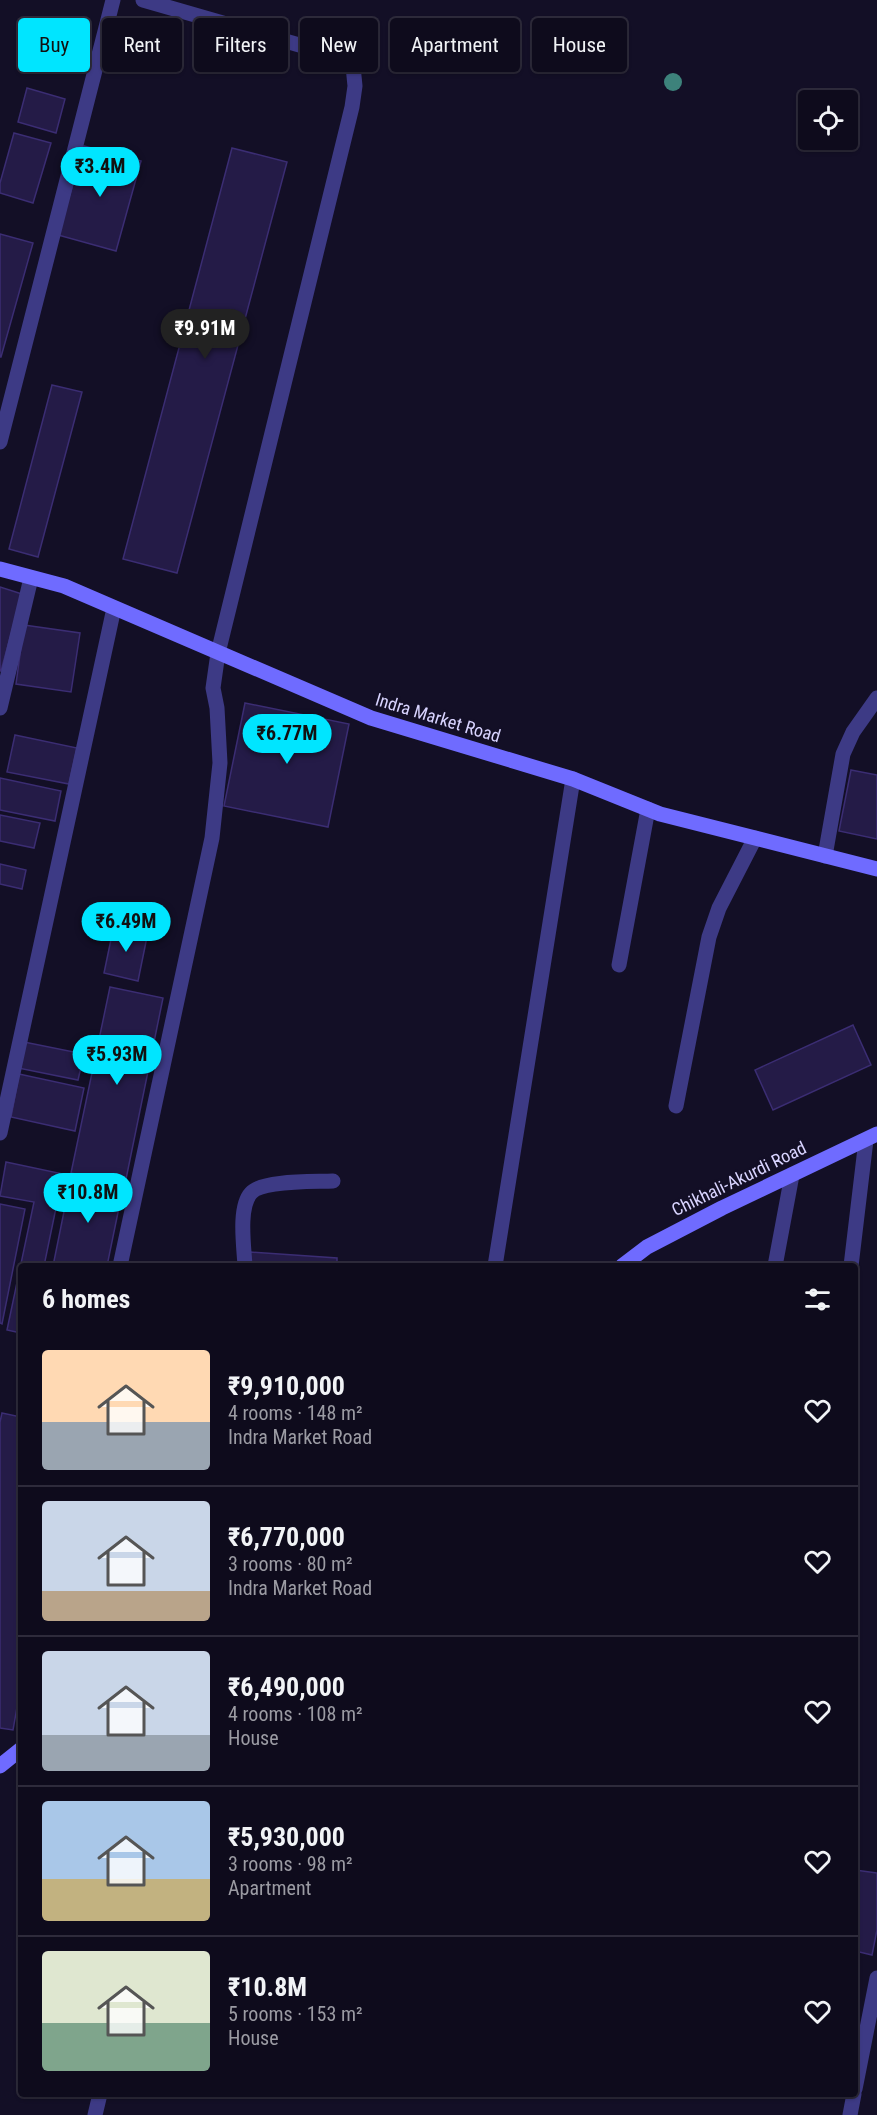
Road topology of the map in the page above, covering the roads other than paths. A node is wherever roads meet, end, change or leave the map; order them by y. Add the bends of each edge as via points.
1 (113, 0) edge
2 (143, 0) edge
3 (0, 442) edge
4 (0, 569) edge
5 (31, 578) junction
6 (114, 608) junction
7 (218, 653) junction
8 (877, 698) edge
9 (0, 708) edge
10 (573, 779) junction
11 (648, 809) junction
12 (755, 838) junction
13 (825, 856) junction
14 (877, 869) edge
15 (619, 965) dead end
16 (676, 1106) dead end
17 (0, 1133) edge
18 (871, 1137) edge
19 (792, 1175) junction
20 (333, 1181) dead end
21 (121, 1263) edge
22 (245, 1263) edge
23 (495, 1263) edge
24 (626, 1263) edge
25 (776, 1263) edge
26 (851, 1263) edge
27 (18, 1748) edge
28 (0, 1766) edge
29 (877, 1978) edge
30 (858, 2074) edge
31 (99, 2097) edge
32 (853, 2097) edge
33 (95, 2115) edge
34 (850, 2115) edge

1 - 3 street
2 - 7 street via 341,57 353,66 352,107
4 - 5 street, Indra Market Road
5 - 6 street, Indra Market Road via 64,586
5 - 9 street
6 - 7 street, Indra Market Road
6 - 17 street
7 - 10 street, Indra Market Road via 371,718
7 - 21 street via 213,688 220,764 212,838
8 - 13 street via 843,754
10 - 11 street, Indra Market Road
10 - 23 street
11 - 12 street, Indra Market Road
11 - 15 street
12 - 13 street, Indra Market Road
12 - 16 street via 719,908 709,937
13 - 14 street, Indra Market Road
18 - 19 street, Chikhali-Akurdi Road
18 - 26 street
19 - 24 street, Chikhali-Akurdi Road via 647,1246
19 - 25 street
20 - 22 street via 264,1185 251,1192 243,1221
27 - 28 street
29 - 30 street
31 - 33 street
32 - 34 street

